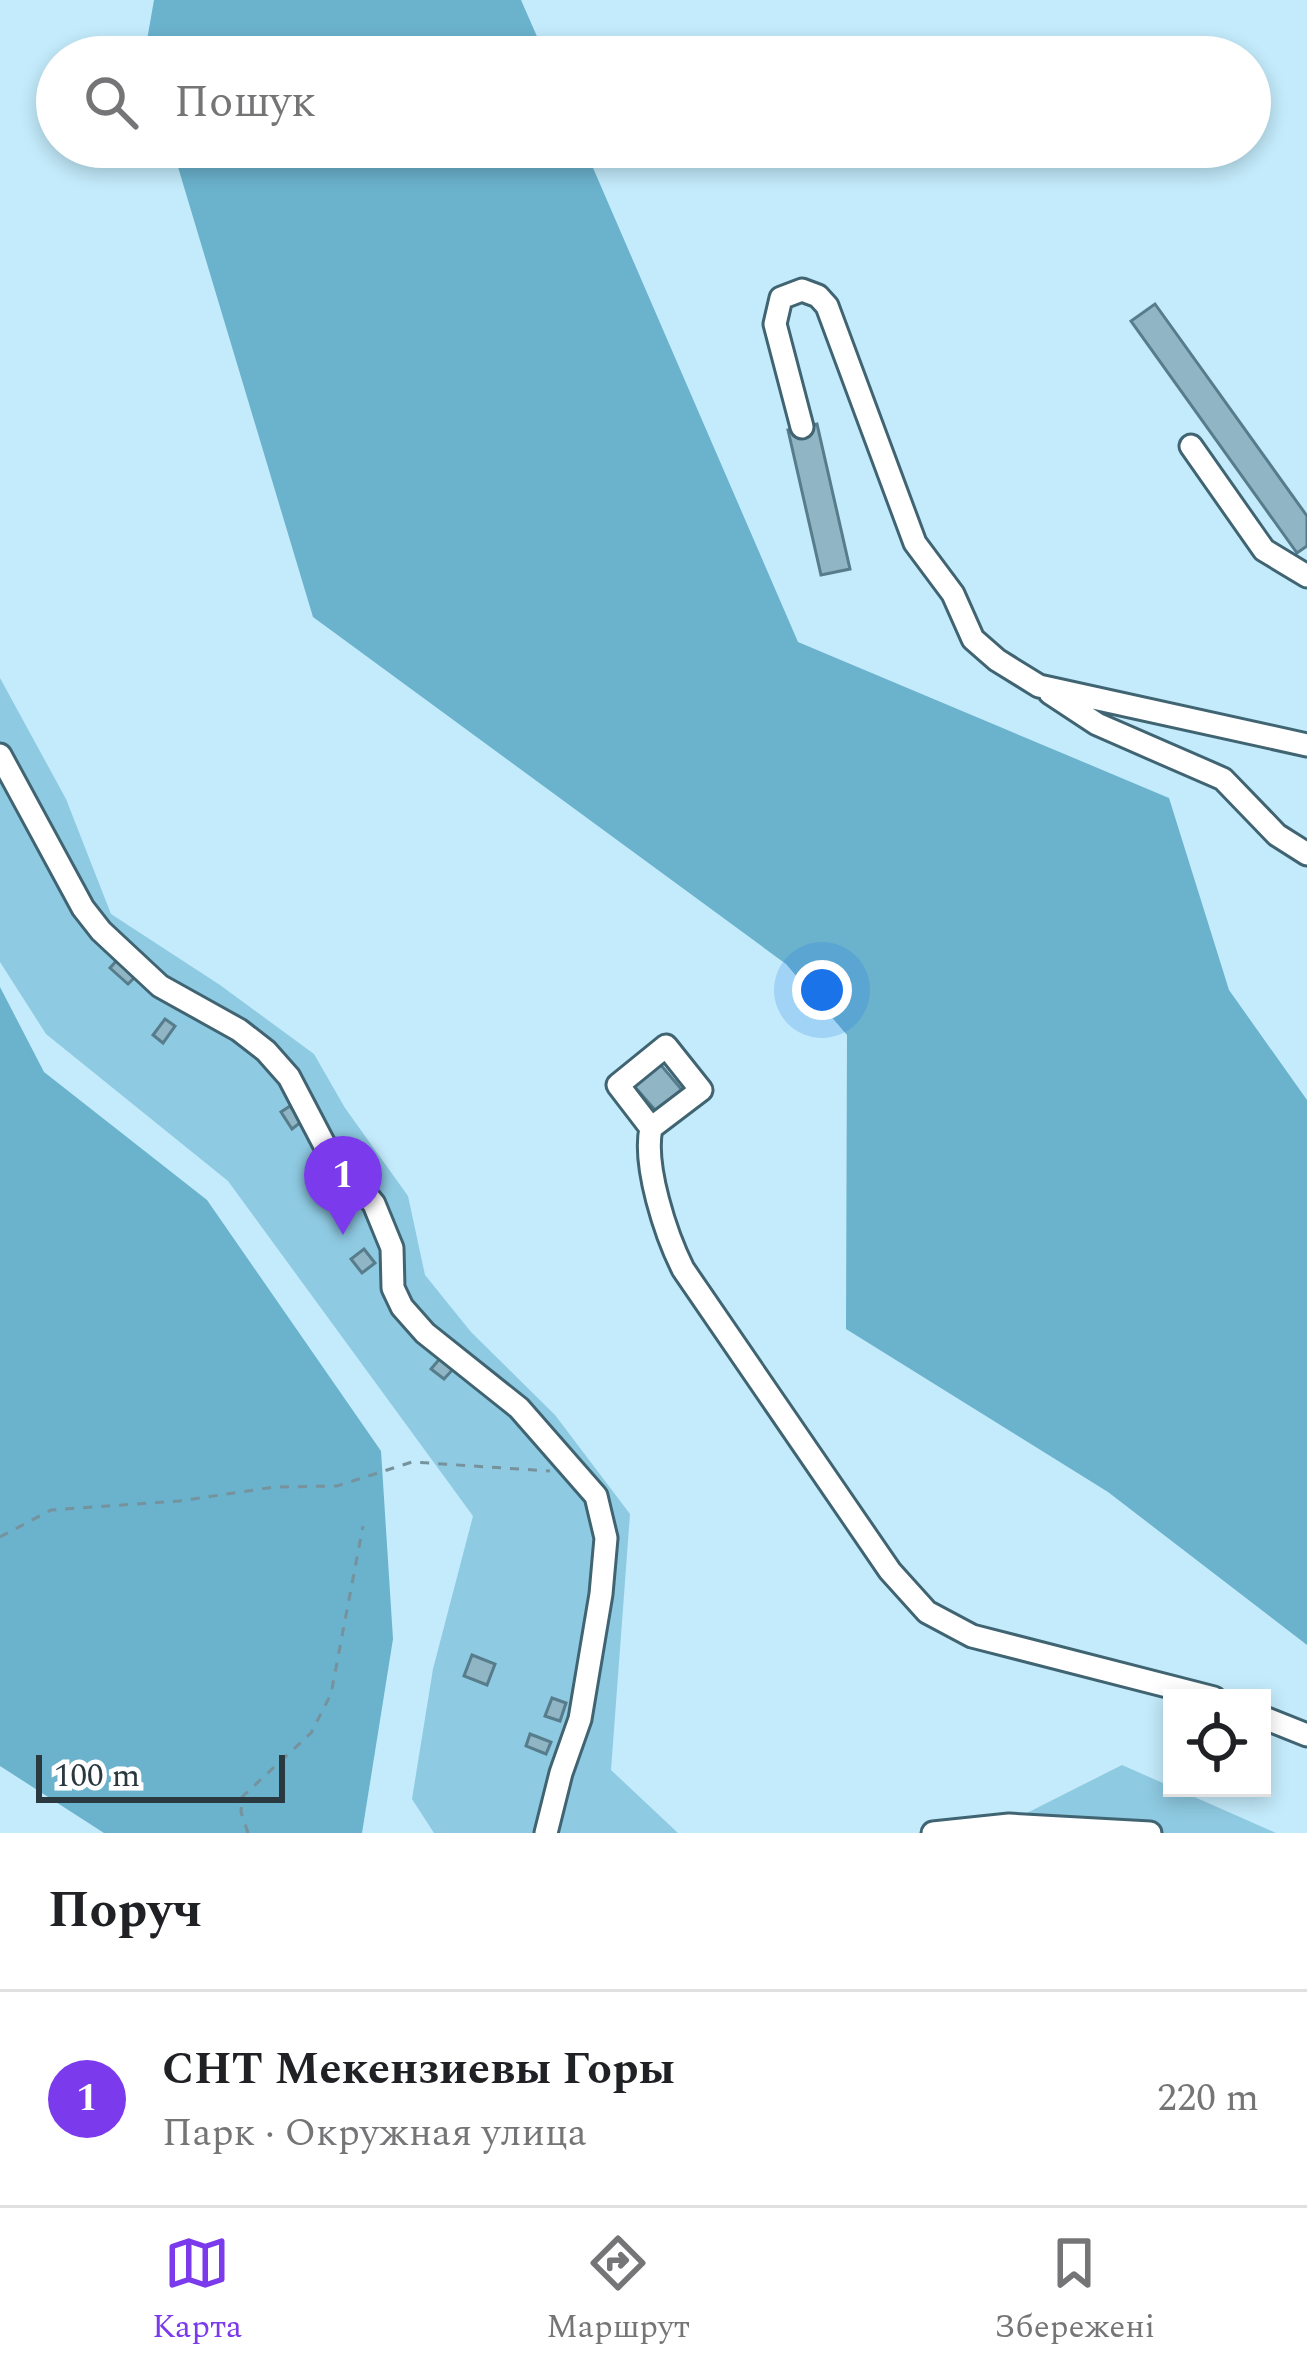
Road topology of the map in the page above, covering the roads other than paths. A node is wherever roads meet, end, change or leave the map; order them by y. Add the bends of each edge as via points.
1 (802, 427) dead end
2 (1191, 446) dead end
3 (1307, 577) edge
4 (1040, 686) junction
5 (1307, 746) edge
6 (0, 755) edge
7 (1307, 854) edge
8 (650, 1128) dead end
9 (1179, 1689) edge
10 (1271, 1721) edge
11 (1307, 1735) edge
12 (547, 1833) edge
13 (933, 1833) edge
14 (1150, 1833) edge

1 - 4 street via 775,325 781,298 802,290 827,306 915,543 953,594 973,639
2 - 3 street via 1264,550
4 - 5 street
4 - 7 street via 1097,724 1222,779
6 - 12 street via 101,932 160,986 239,1030 289,1077 324,1144 374,1204 402,1306 519,1408 590,1485 604,1518 604,1556 580,1719
8 - 9 street via 647,1145 683,1269 890,1571 927,1612 971,1636
10 - 11 street
13 - 14 street via 1009,1825

